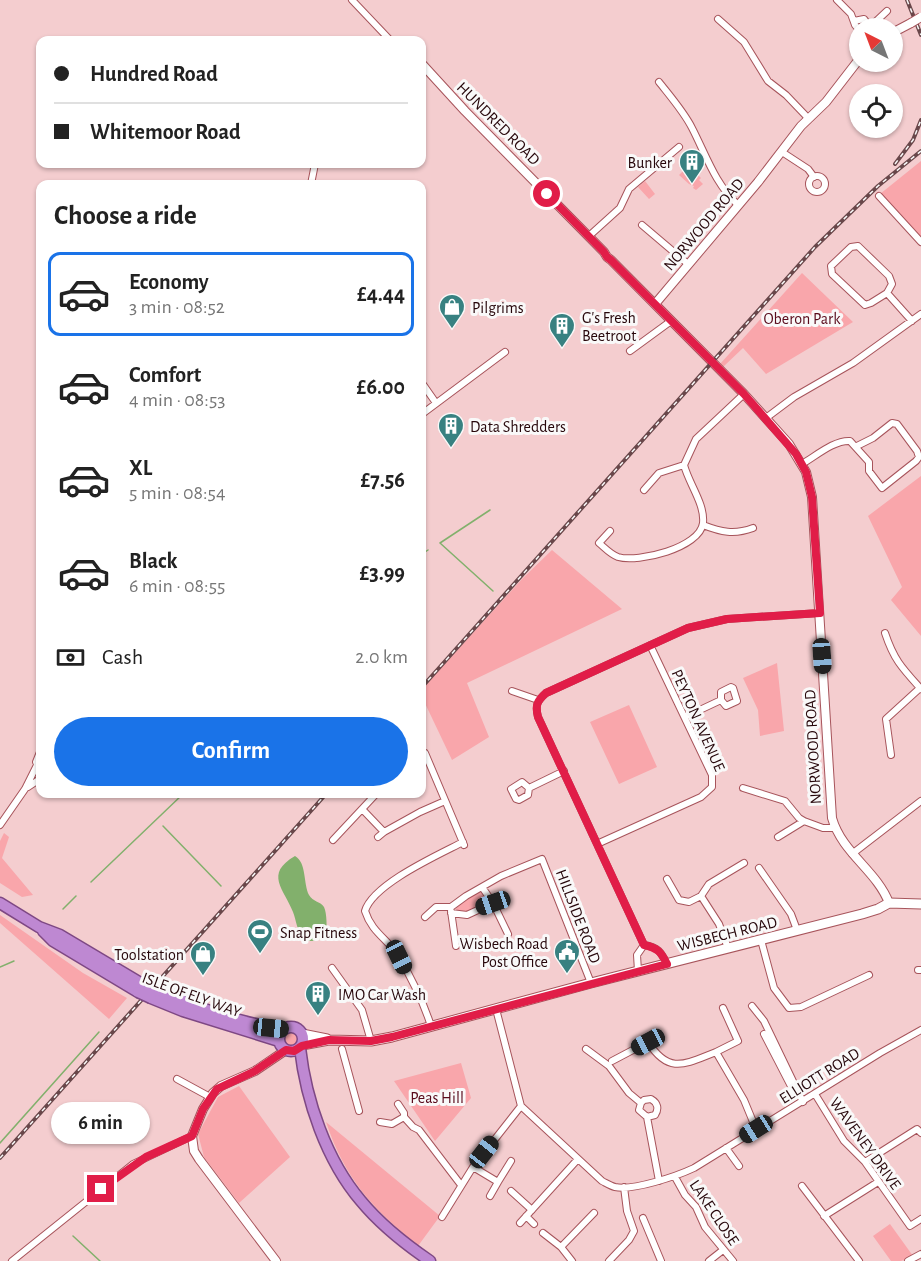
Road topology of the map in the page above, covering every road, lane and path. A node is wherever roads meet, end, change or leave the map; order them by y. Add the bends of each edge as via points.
1 (352, 0) edge
2 (837, 0) edge
3 (887, 11) dead end
4 (921, 17) edge
5 (853, 18) edge
6 (880, 18) edge
7 (718, 19) dead end
8 (903, 27) edge
9 (386, 36) edge
10 (426, 69) edge
11 (849, 72) edge
12 (659, 82) dead end
13 (808, 118) junction
14 (679, 147) dead end
15 (782, 152) junction
16 (814, 177) dead end
17 (879, 196) dead end
18 (738, 205) junction
19 (642, 225) dead end
20 (589, 236) junction
21 (921, 242) edge
22 (688, 264) junction
23 (887, 293) junction
24 (655, 304) junction
25 (921, 314) edge
26 (671, 321) junction
27 (912, 321) junction
28 (630, 351) dead end
29 (505, 352) dead end
30 (426, 389) edge
31 (744, 394) junction
32 (436, 403) junction
33 (426, 411) edge
34 (766, 418) junction
35 (857, 446) junction
36 (802, 464) junction
37 (684, 465) junction
38 (644, 490) dead end
39 (703, 525) junction
40 (753, 528) dead end
41 (610, 531) dead end
42 (820, 613) junction
43 (885, 633) dead end
44 (650, 645) junction
45 (921, 689) edge
46 (513, 691) dead end
47 (538, 700) junction
48 (720, 700) dead end
49 (685, 717) junction
50 (426, 755) edge
51 (891, 755) dead end
52 (564, 771) junction
53 (36, 772) edge
54 (36, 782) edge
55 (529, 788) dead end
56 (743, 788) dead end
57 (25, 789) junction
58 (372, 798) edge
59 (445, 801) junction
60 (921, 801) edge
61 (362, 809) junction
62 (804, 821) junction
63 (0, 825) edge
64 (835, 828) junction
65 (778, 837) dead end
66 (333, 840) dead end
67 (597, 844) junction
68 (852, 854) junction
69 (744, 863) dead end
70 (759, 868) dead end
71 (667, 879) dead end
72 (482, 887) junction
73 (701, 896) junction
74 (0, 903) edge
75 (493, 903) junction
76 (889, 903) junction
77 (921, 904) edge
78 (451, 910) junction
79 (424, 916) dead end
80 (797, 930) junction
81 (508, 934) dead end
82 (761, 940) junction
83 (644, 945) junction
84 (456, 946) dead end
85 (728, 948) junction
86 (667, 964) junction
87 (332, 968) dead end
88 (638, 971) junction
89 (869, 975) dead end
90 (591, 983) junction
91 (154, 995) junction
92 (752, 1006) dead end
93 (723, 1008) dead end
94 (496, 1010) junction
95 (431, 1026) junction
96 (284, 1029) junction
97 (920, 1033) edge
98 (302, 1034) junction
99 (764, 1034) dead end
100 (329, 1040) junction
101 (371, 1041) junction
102 (289, 1047) junction
103 (586, 1049) dead end
104 (342, 1050) dead end
105 (716, 1052) junction
106 (612, 1061) dead end
107 (177, 1079) dead end
108 (815, 1094) junction
109 (210, 1097) junction
110 (641, 1103) junction
111 (801, 1103) junction
112 (398, 1104) dead end
113 (520, 1106) junction
114 (359, 1111) dead end
115 (404, 1116) junction
116 (647, 1117) junction
117 (380, 1122) dead end
118 (756, 1129) junction
119 (921, 1133) edge
120 (192, 1136) junction
121 (726, 1148) junction
122 (578, 1159) junction
123 (511, 1161) dead end
124 (865, 1162) junction
125 (739, 1166) dead end
126 (472, 1167) junction
127 (675, 1177) junction
128 (659, 1181) junction
129 (498, 1182) junction
130 (878, 1182) junction
131 (461, 1185) junction
132 (802, 1186) dead end
133 (624, 1187) junction
134 (511, 1191) dead end
135 (490, 1196) dead end
136 (532, 1210) junction
137 (594, 1213) dead end
138 (526, 1216) junction
139 (824, 1216) junction
140 (442, 1217) dead end
141 (643, 1218) dead end
142 (921, 1219) edge
143 (520, 1223) dead end
144 (534, 1224) dead end
145 (543, 1233) dead end
146 (561, 1247) junction
147 (723, 1250) junction
148 (921, 1254) edge
149 (12, 1261) edge
150 (276, 1261) edge
151 (430, 1261) edge
152 (573, 1261) edge
153 (609, 1261) edge
154 (661, 1261) edge
155 (709, 1261) edge
156 (733, 1261) edge
157 (859, 1261) edge
158 (908, 1261) edge

1 - 9 street
2 - 5 street
3 - 6 street
4 - 8 street, bridge
7 - 13 street via 744,42 768,81
10 - 20 street, HUNDRED ROAD
11 - 13 street, NORWOOD ROAD
12 - 18 street via 692,126 719,182
13 - 15 street, NORWOOD ROAD
14 - 20 street via 629,189 620,208
15 - 16 street
15 - 18 street, NORWOOD ROAD
17 - 21 street
18 - 22 street, NORWOOD ROAD
19 - 22 street
20 - 24 street, HUNDRED ROAD
22 - 24 street, NORWOOD ROAD
23 - 23 street via 865,305 832,274 831,266 851,247 858,246 889,276 892,284
23 - 27 street
24 - 26 street, NORWOOD ROAD
25 - 27 street
26 - 28 street
26 - 31 street, NORWOOD ROAD
27 - 34 street
29 - 32 street
30 - 32 street
31 - 34 street, NORWOOD ROAD
31 - 37 street via 696,440
32 - 33 street
34 - 36 street, NORWOOD ROAD
35 - 35 street via 892,423 897,424 919,458 882,488
35 - 36 street via 843,441
36 - 42 street, NORWOOD ROAD via 812,497
37 - 38 street via 659,473
37 - 39 street via 701,503
39 - 40 street via 732,533
39 - 41 street via 686,544 633,558 618,557 599,543
42 - 44 street via 727,619 688,628
42 - 64 street, NORWOOD ROAD via 830,801
43 - 45 street via 898,664
44 - 47 street
44 - 49 street, PEYTON AVENUE
45 - 51 street via 886,719
46 - 47 street
47 - 52 street via 538,717
48 - 49 street
49 - 67 street, PEYTON AVENUE via 712,776 712,787 701,797
50 - 59 street
52 - 55 street
52 - 67 street
53 - 57 street
54 - 57 street
56 - 62 street via 785,801
57 - 63 street
58 - 61 street
59 - 61 street via 381,834
59 - 95 street via 464,844 411,869 373,897 365,911 373,929 399,957 421,996
60 - 68 street
61 - 66 street
62 - 64 street
62 - 65 street
64 - 68 street, NORWOOD ROAD
67 - 83 street
68 - 76 street, NORWOOD ROAD via 884,891
69 - 73 street via 709,884
70 - 80 street
71 - 73 street via 682,902
72 - 75 street
72 - 78 street
72 - 90 street, HILLSIDE ROAD via 542,859
73 - 85 street via 719,924
74 - 91 highway, ISLE OF ELY WAY, bridge via 60,935
75 - 78 street via 467,915
75 - 81 street
76 - 77 main road, WISBECH ROAD
76 - 80 main road, WISBECH ROAD
78 - 79 street via 436,906
78 - 84 street
80 - 82 main road, WISBECH ROAD
82 - 85 main road, WISBECH ROAD
82 - 89 street via 774,988 789,1008 801,1007
83 - 86 street via 656,947
83 - 88 street via 637,955
85 - 86 main road, WISBECH ROAD
86 - 88 main road, WISBECH ROAD
87 - 101 street via 362,1010
88 - 90 main road, WISBECH ROAD
90 - 94 main road, WISBECH ROAD
91 - 96 highway, ISLE OF ELY WAY via 247,1023
91 - 102 highway, ISLE OF ELY WAY via 183,1011
92 - 111 street via 764,1021
93 - 105 street via 738,1041
94 - 95 main road, WISBECH ROAD
94 - 113 street
95 - 101 main road, WISBECH ROAD
96 - 98 highway, ISLE OF ELY WAY via 295,1028
96 - 102 highway via 280,1034
97 - 108 street, ELLIOTT ROAD
98 - 100 main road, WISBECH ROAD
98 - 102 highway
99 - 111 street
100 - 101 main road, WISBECH ROAD
100 - 102 main road, WISBECH ROAD
102 - 109 street via 255,1071 221,1086
102 - 151 highway via 302,1068 323,1136 360,1200 386,1227
103 - 110 street via 609,1066
104 - 114 street
105 - 106 street via 675,1064 655,1054 648,1042
105 - 118 street
107 - 109 street
108 - 111 street, ELLIOTT ROAD
108 - 124 street, WAVENEY DRIVE via 844,1141
109 - 120 street
110 - 116 street via 641,1113
110 - 116 street via 651,1099 657,1104 655,1115
111 - 118 street, ELLIOTT ROAD
112 - 115 street
113 - 122 street
113 - 126 street
115 - 117 street via 392,1124
115 - 131 street
116 - 128 street
118 - 121 street, ELLIOTT ROAD
119 - 124 street via 917,1129
120 - 149 street via 133,1164
120 - 150 street via 199,1159
121 - 125 street
121 - 127 street, ELLIOTT ROAD
122 - 133 street via 602,1181
122 - 136 street
123 - 129 street
124 - 130 street, WAVENEY DRIVE
126 - 129 street
126 - 131 street
127 - 128 street, ELLIOTT ROAD
127 - 147 street, LAKE CLOSE
128 - 133 street, ELLIOTT ROAD
129 - 135 street
130 - 139 street
130 - 142 street, WAVENEY DRIVE via 910,1226
131 - 140 street
132 - 139 street
133 - 153 street via 634,1231
134 - 136 street
136 - 138 street
137 - 146 street
138 - 143 street
138 - 144 street
139 - 157 street
141 - 154 street
145 - 146 street
146 - 152 street
147 - 155 street
147 - 156 street, LAKE CLOSE
148 - 158 street

